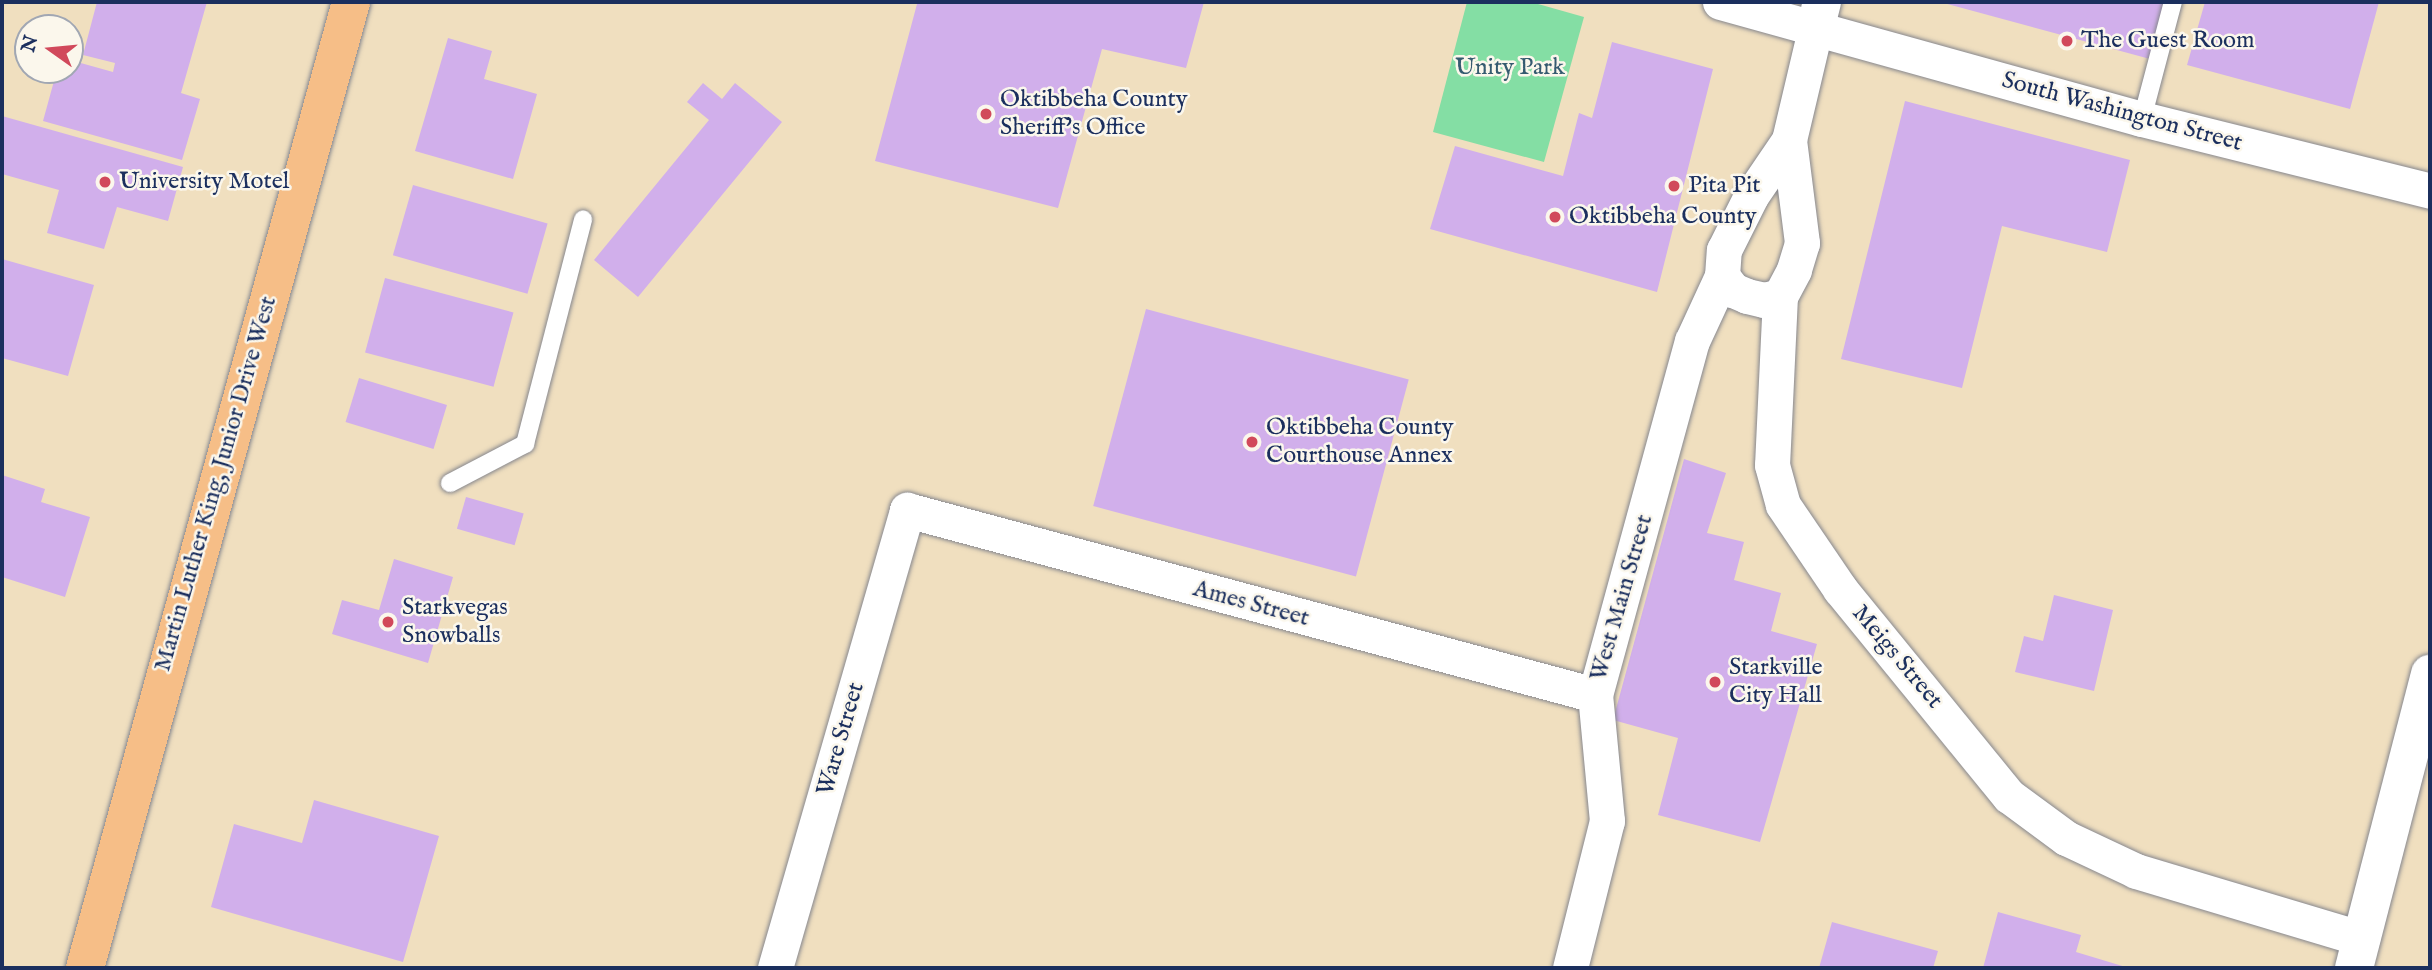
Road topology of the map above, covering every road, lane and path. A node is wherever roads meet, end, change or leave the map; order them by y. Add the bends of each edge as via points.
1 (351, 2) edge
2 (1720, 2) edge
3 (2173, 2) edge
4 (1818, 16) edge
5 (2142, 119) junction
6 (1789, 140) junction
7 (2430, 191) edge
8 (583, 219) dead end
9 (1722, 276) junction
10 (1780, 296) junction
11 (450, 483) dead end
12 (907, 510) joint
13 (2430, 674) edge
14 (1595, 695) junction
15 (2358, 954) edge
16 (85, 968) edge
17 (775, 968) edge
18 (1570, 968) edge

1 - 16 main road, Martin Luther King, Junior Drive West
2 - 4 street, South Washington Street
3 - 5 lane
4 - 5 street, South Washington Street
4 - 6 street, West Main Street
5 - 7 street, South Washington Street
6 - 9 street, West Main Street via 1751,195 1724,250
6 - 10 street, Meigs Street via 1802,243
8 - 11 lane via 525,444
9 - 10 street via 1732,290 1747,296 1764,300
9 - 14 street, West Main Street via 1692,341
10 - 15 street, Meigs Street via 1772,465 1783,505 1840,589 2009,796 2066,838 2136,871
12 - 14 street, Ames Street
12 - 17 street, Ware Street
13 - 15 street
14 - 18 street, West Main Street via 1607,821

